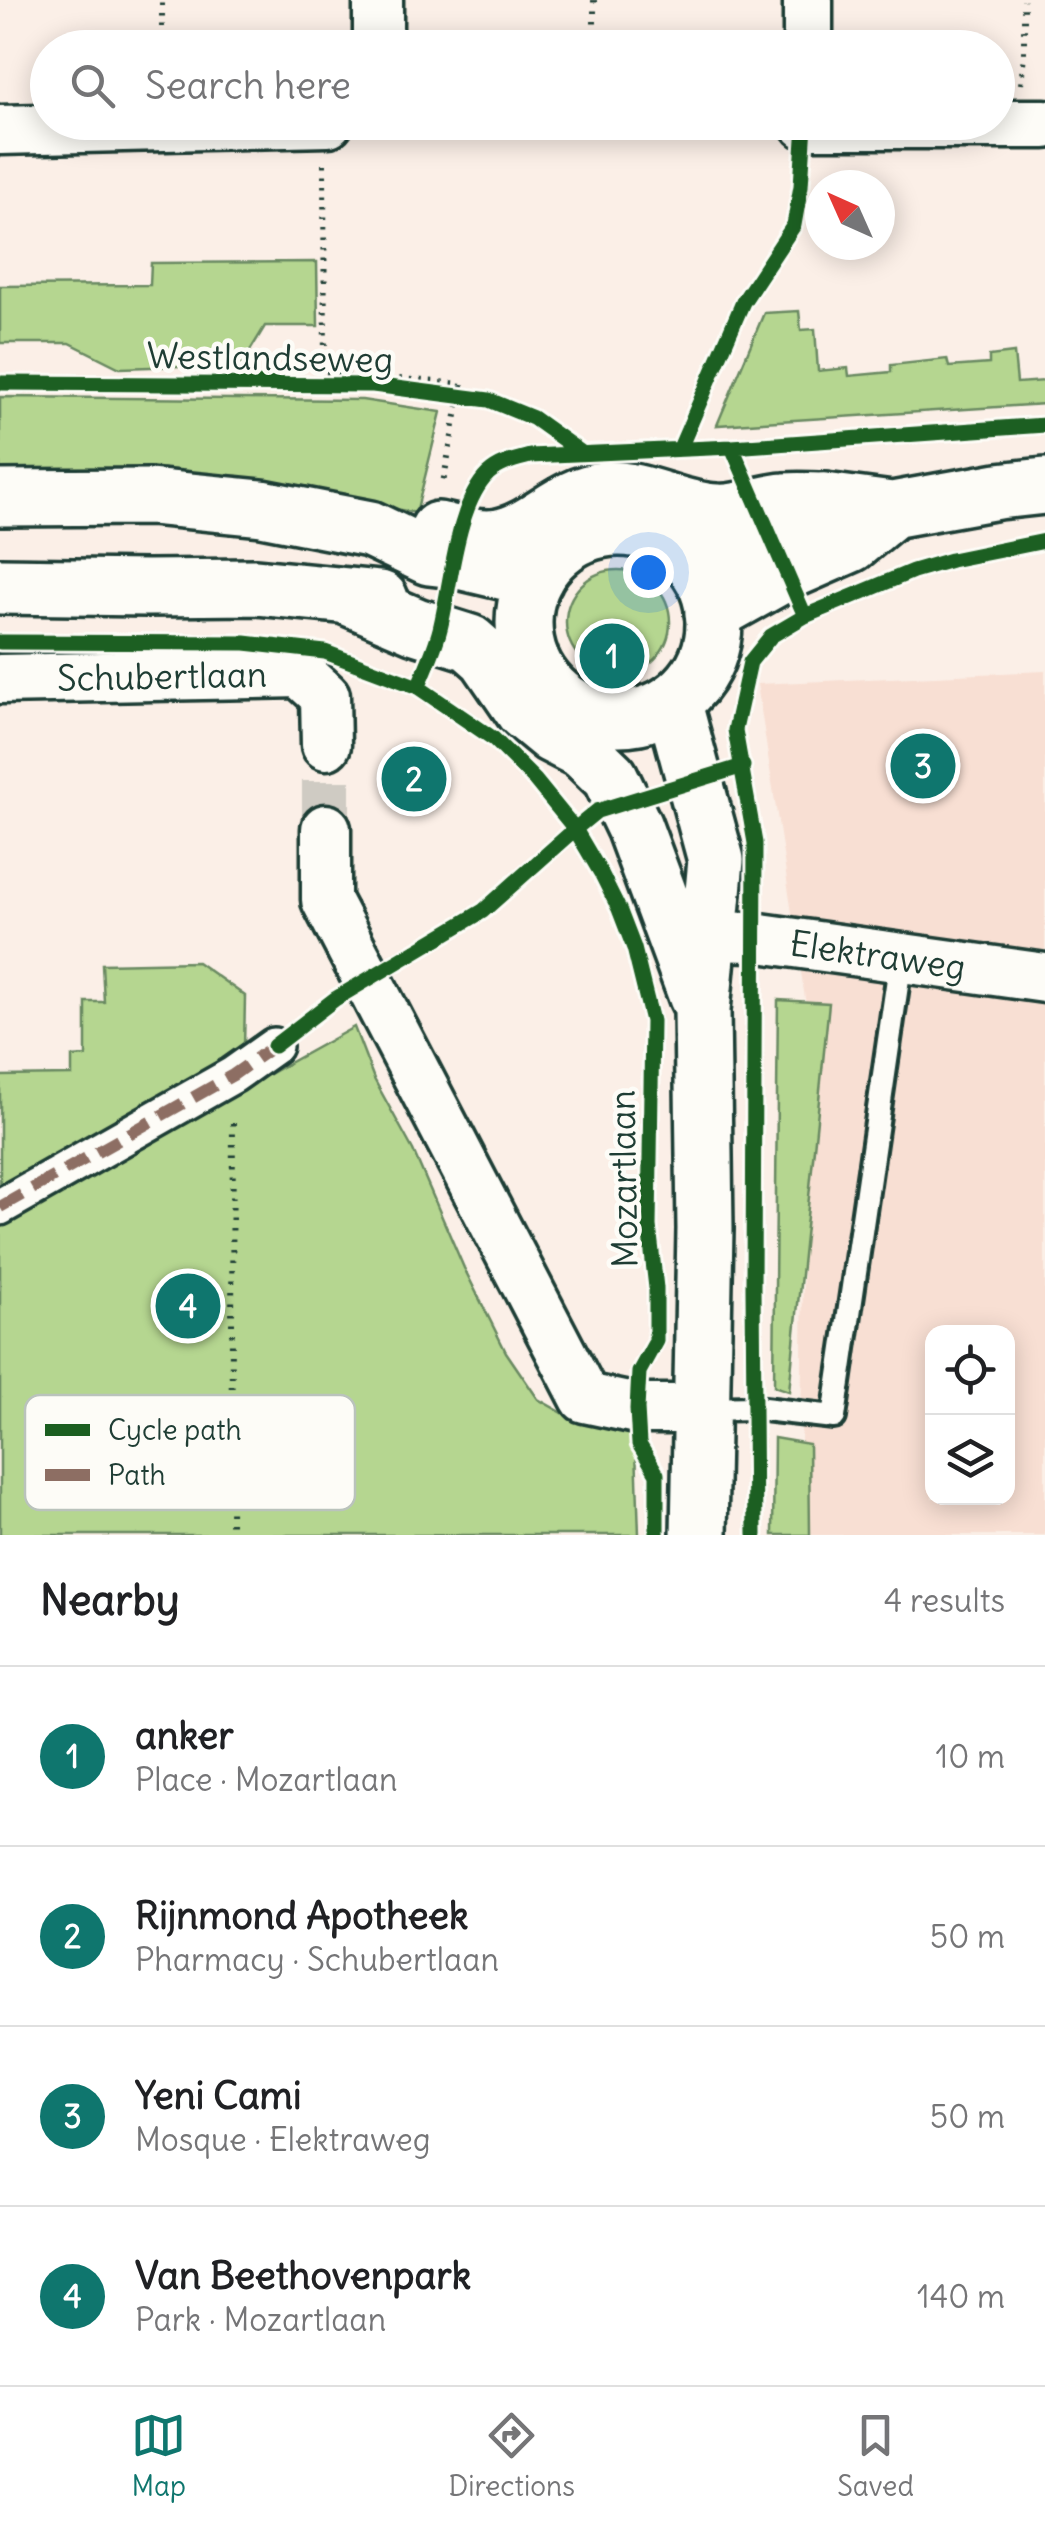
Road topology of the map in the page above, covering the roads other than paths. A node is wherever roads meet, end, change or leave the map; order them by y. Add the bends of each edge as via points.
1 (378, 0) edge
2 (808, 0) edge
3 (378, 30) edge
4 (808, 30) edge
5 (30, 129) edge
6 (0, 130) edge
7 (1045, 486) edge
8 (0, 498) edge
9 (824, 501) junction
10 (892, 510) junction
11 (370, 529) junction
12 (688, 557) junction
13 (0, 586) edge
14 (346, 596) junction
15 (529, 605) junction
16 (714, 613) junction
17 (0, 678) edge
18 (673, 702) junction
19 (622, 718) junction
20 (326, 745) tunnel mouth
21 (326, 829) tunnel mouth
22 (709, 936) junction
23 (901, 958) junction
24 (1045, 978) edge
25 (702, 1010) junction
26 (274, 1046) dead end
27 (0, 1207) edge
28 (700, 1409) junction
29 (699, 1535) edge

1 - 3 street
2 - 4 street
5 - 6 street
7 - 10 main road
8 - 11 main road via 150,498 262,508
9 - 10 main road
9 - 11 main road via 720,513 604,490 495,538
9 - 12 main road via 768,532
10 - 16 main road via 852,544
11 - 15 main road via 429,557 454,560
12 - 15 main road via 650,533 628,528 584,535 547,560
12 - 16 main road
13 - 14 main road via 256,587
14 - 15 main road
14 - 25 main road via 470,643 524,712 610,777
15 - 19 main road via 529,656 550,689 583,711
16 - 18 main road via 705,662
17 - 20 street, Schubertlaan via 300,673 325,696
18 - 19 main road
18 - 22 main road via 716,860
19 - 22 main road
21 - 28 street via 326,900 585,1398 638,1409
22 - 23 street, Elektraweg
22 - 25 main road
23 - 24 street, Elektraweg
23 - 28 lane via 834,1417
25 - 28 main road
26 - 27 street
28 - 29 main road

